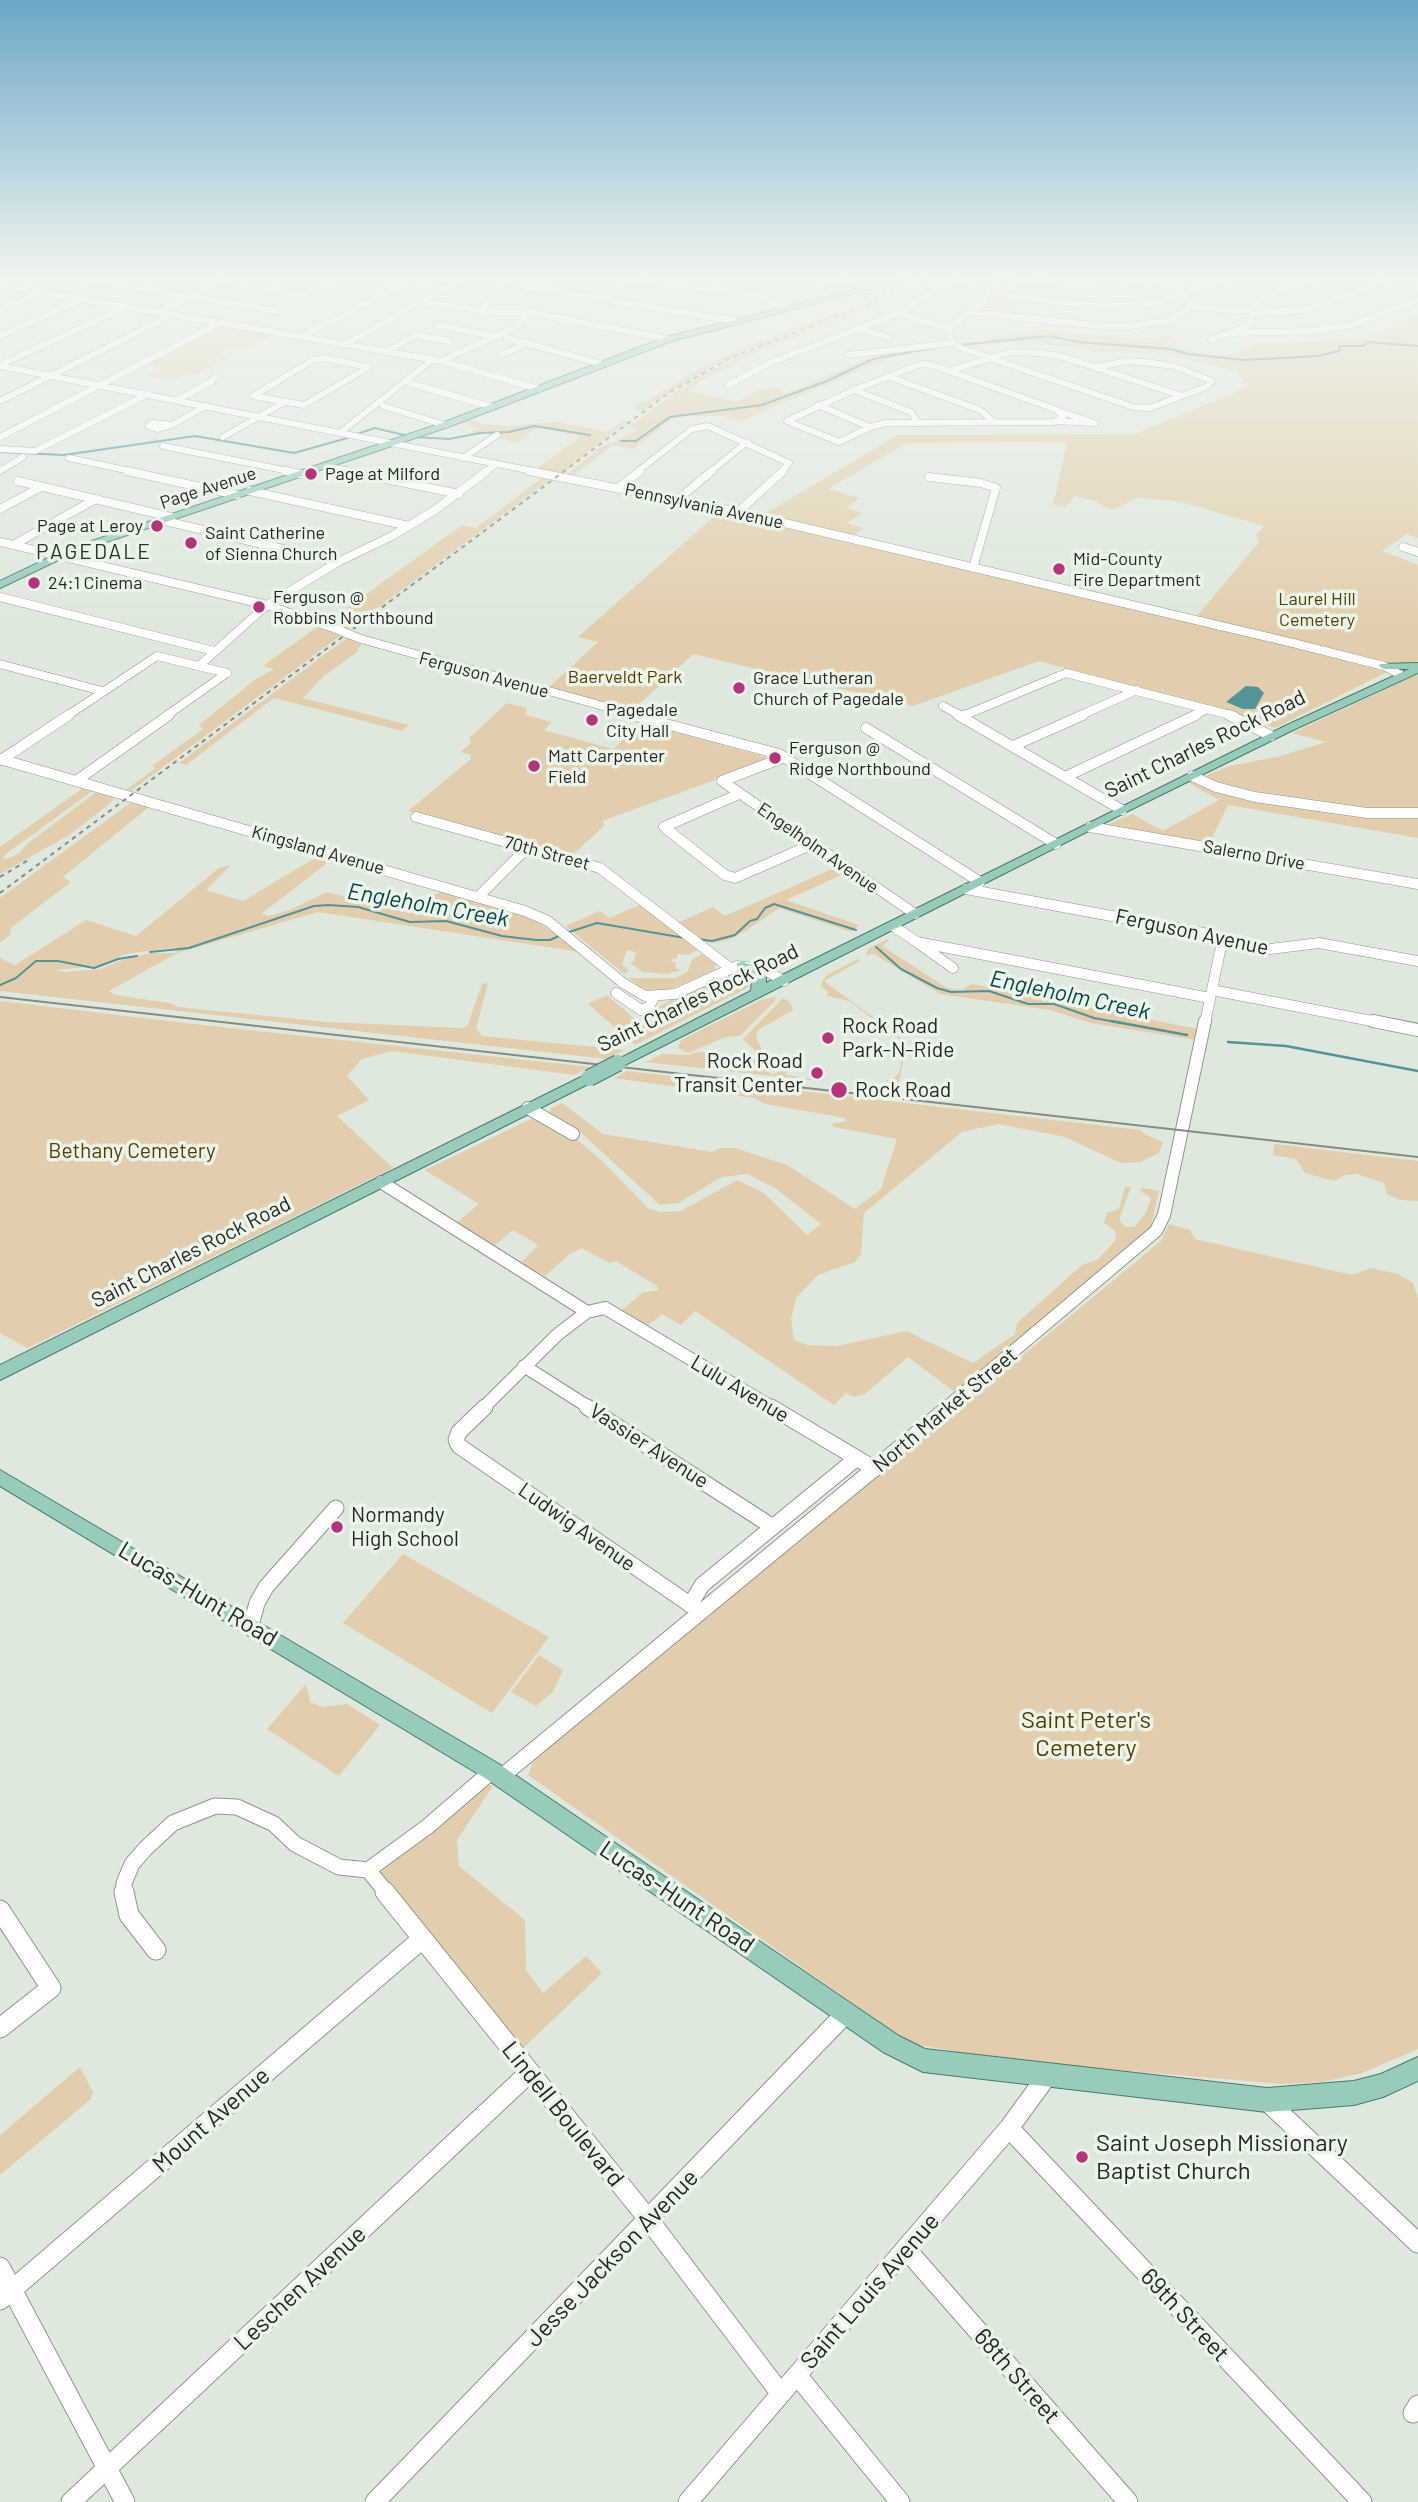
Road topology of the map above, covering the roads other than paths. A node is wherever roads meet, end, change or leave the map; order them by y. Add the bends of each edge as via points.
1 (79, 395) edge
2 (146, 395) edge
3 (152, 395) edge
4 (187, 395) edge
5 (254, 395) edge
6 (323, 395) edge
7 (388, 395) edge
8 (450, 395) edge
9 (524, 395) edge
10 (843, 395) edge
11 (866, 395) edge
12 (938, 395) edge
13 (1011, 395) edge
14 (1098, 395) edge
15 (1178, 395) edge
16 (1185, 395) edge
17 (1182, 396) junction
18 (177, 400) junction
19 (283, 403) junction
20 (818, 405) junction
21 (206, 406) junction
22 (383, 406) dead end
23 (492, 407) junction
24 (1061, 414) junction
25 (259, 416) junction
26 (1055, 421) junction
27 (994, 422) junction
28 (918, 423) junction
29 (172, 425) dead end
30 (445, 425) junction
31 (870, 427) junction
32 (341, 432) junction
33 (497, 435) dead end
34 (0, 437) edge
35 (223, 437) dead end
36 (747, 442) junction
37 (391, 444) junction
38 (163, 446) dead end
39 (0, 449) edge
40 (0, 455) edge
41 (69, 458) dead end
42 (463, 458) junction
43 (495, 464) junction
44 (324, 466) junction
45 (0, 471) edge
46 (301, 474) junction
47 (929, 477) dead end
48 (18, 481) dead end
49 (41, 487) junction
50 (618, 488) junction
51 (57, 490) junction
52 (250, 491) junction
53 (459, 494) junction
54 (25, 495) junction
55 (80, 495) junction
56 (237, 495) junction
57 (96, 499) junction
58 (677, 500) junction
59 (79, 508) junction
60 (0, 509) edge
61 (738, 512) junction
62 (172, 517) junction
63 (161, 520) junction
64 (409, 526) junction
65 (0, 542) edge
66 (13, 545) junction
67 (1404, 547) dead end
68 (1418, 552) edge
69 (59, 556) junction
70 (338, 562) junction
71 (973, 568) junction
72 (0, 585) edge
73 (0, 597) edge
74 (267, 605) junction
75 (214, 651) junction
76 (0, 664) edge
77 (200, 665) junction
78 (1384, 666) junction
79 (1418, 667) edge
80 (1066, 673) joint
81 (1401, 675) junction
82 (1137, 690) junction
83 (102, 691) junction
84 (943, 706) dead end
85 (1208, 709) junction
86 (961, 717) junction
87 (866, 727) dead end
88 (1271, 736) junction
89 (1013, 746) junction
90 (785, 757) junction
91 (1, 760) edge
92 (1192, 776) junction
93 (1065, 777) junction
94 (76, 781) junction
95 (739, 793) junction
96 (1122, 810) junction
97 (1418, 813) edge
98 (416, 817) dead end
99 (1090, 827) junction
100 (813, 844) junction
101 (1056, 844) junction
102 (527, 848) junction
103 (980, 882) junction
104 (1418, 884) edge
105 (966, 888) junction
106 (478, 897) junction
107 (915, 914) junction
108 (892, 926) junction
109 (1225, 940) junction
110 (918, 942) junction
111 (1418, 961) edge
112 (736, 967) junction
113 (953, 968) dead end
114 (784, 981) junction
115 (616, 993) dead end
116 (756, 994) junction
117 (1211, 994) junction
118 (654, 997) junction
119 (1418, 1030) edge
120 (528, 1108) junction
121 (573, 1134) dead end
122 (381, 1182) junction
123 (587, 1312) junction
124 (524, 1366) junction
125 (0, 1373) edge
126 (857, 1458) junction
127 (875, 1469) junction
128 (0, 1477) edge
129 (336, 1508) dead end
130 (773, 1527) junction
131 (695, 1608) junction
132 (251, 1625) junction
133 (496, 1774) junction
134 (368, 1870) junction
135 (0, 1910) edge
136 (422, 1939) junction
137 (156, 1950) dead end
138 (51, 1988) joint
139 (846, 2013) junction
140 (0, 2028) edge
141 (1418, 2069) edge
142 (529, 2073) junction
143 (1047, 2076) junction
144 (1267, 2101) junction
145 (1009, 2128) junction
146 (649, 2220) junction
147 (1418, 2243) edge
148 (906, 2249) junction
149 (0, 2267) edge
150 (6, 2295) edge
151 (797, 2375) junction
152 (780, 2394) junction
153 (107, 2469) junction
154 (71, 2502) edge
155 (125, 2502) edge
156 (375, 2502) edge
157 (688, 2502) edge
158 (900, 2502) edge
159 (1128, 2502) edge
160 (1362, 2502) edge

1 - 34 street
2 - 39 street via 35,451
3 - 18 street, Pennsylvania Avenue
4 - 18 street
5 - 19 street
6 - 19 street via 301,405
7 - 32 street
8 - 23 street
9 - 23 main road, Page Avenue
10 - 20 street
11 - 28 street via 911,412
12 - 27 street via 980,410
13 - 24 street
14 - 17 street via 1150,408
15 - 17 street
16 - 17 street
18 - 21 street, Pennsylvania Avenue
19 - 25 street
20 - 31 street
20 - 31 street via 787,421 838,442
21 - 25 street, Pennsylvania Avenue
21 - 29 street
22 - 30 street
23 - 30 main road, Page Avenue
24 - 26 street
24 - 26 street via 1095,423
25 - 32 street, Pennsylvania Avenue
25 - 35 street
26 - 27 street
27 - 28 street
28 - 31 street
30 - 37 main road, Page Avenue
32 - 37 street, Pennsylvania Avenue
33 - 42 street
36 - 50 street via 708,426 692,429
36 - 58 street
36 - 61 street via 789,463
37 - 42 street, Pennsylvania Avenue
37 - 44 main road, Page Avenue
38 - 46 street
40 - 45 street via 23,457
41 - 56 street
42 - 43 street, Pennsylvania Avenue
43 - 50 street, Pennsylvania Avenue
43 - 53 street
44 - 46 main road, Page Avenue
44 - 53 street
46 - 52 main road, Page Avenue
47 - 71 street via 996,488
48 - 49 street
49 - 51 street
49 - 54 street
50 - 58 street, Pennsylvania Avenue
51 - 54 street
51 - 55 street
52 - 56 main road, Page Avenue
52 - 64 street
53 - 64 street
54 - 60 street
55 - 57 street
55 - 59 street via 84,503
56 - 62 main road, Page Avenue
57 - 59 street
57 - 62 street
58 - 61 street, Pennsylvania Avenue
59 - 66 street
61 - 71 street, Pennsylvania Avenue
62 - 63 main road, Page Avenue
63 - 69 main road, Page Avenue
63 - 70 street
64 - 70 street
65 - 66 street, Ferguson Avenue
66 - 69 street, Ferguson Avenue
67 - 68 street
69 - 72 main road, Page Avenue
69 - 74 street, Ferguson Avenue
70 - 74 street
71 - 78 street, Pennsylvania Avenue
73 - 75 street
74 - 75 street
74 - 90 street, Ferguson Avenue, bridge via 419,657
75 - 77 street
76 - 83 street
77 - 83 street via 157,656
77 - 94 street via 227,673
78 - 79 main road
78 - 81 street, Pennsylvania Avenue
79 - 81 main road, Saint Charles Rock Road
80 - 82 street
80 - 86 street
81 - 88 main road, Saint Charles Rock Road
82 - 85 street
82 - 89 street
83 - 91 street
84 - 86 street
85 - 88 street via 1231,715
85 - 93 street
86 - 89 street
87 - 101 street
88 - 92 main road, Saint Charles Rock Road
89 - 93 street
90 - 95 street, Engelholm Avenue via 722,781
90 - 103 street, Ferguson Avenue
91 - 94 street, Kingsland Avenue
92 - 96 main road, Saint Charles Rock Road
92 - 97 street via 1216,788 1255,797 1356,812
93 - 96 street
94 - 106 street, Kingsland Avenue
95 - 100 street, Engelholm Avenue
95 - 100 street via 664,827 735,878
96 - 99 main road, Saint Charles Rock Road
98 - 102 street, 70th Street
99 - 101 main road, Saint Charles Rock Road
99 - 104 street, Salerno Drive
100 - 107 street, Engelholm Avenue
101 - 103 main road, Saint Charles Rock Road
102 - 106 street
102 - 112 street, 70th Street via 600,868
103 - 105 main road, Saint Charles Rock Road
105 - 107 main road, Saint Charles Rock Road
105 - 109 street, Ferguson Avenue
106 - 118 street, Kingsland Avenue via 538,916 631,989
107 - 108 main road, Saint Charles Rock Road
108 - 110 street
108 - 114 main road, Saint Charles Rock Road
109 - 111 street, Ferguson Avenue via 1277,950 1319,943
109 - 117 street, North Market Street
110 - 113 street
110 - 117 street
112 - 114 street via 769,971
112 - 116 main road via 754,970 759,976
112 - 118 street via 675,994
114 - 116 main road, Saint Charles Rock Road
115 - 118 street via 641,1010 649,1007
116 - 120 main road, Saint Charles Rock Road, bridge
117 - 119 street
117 - 127 street, North Market Street via 1164,1215 1156,1231
120 - 121 street
120 - 122 main road, Saint Charles Rock Road
122 - 123 street
122 - 125 main road, Saint Charles Rock Road
123 - 124 street
123 - 126 street, Lulu Avenue via 605,1308
124 - 130 street, Vassier Avenue
124 - 131 street, Ludwig Avenue via 459,1432 459,1446
126 - 127 street, Lulu Avenue
126 - 130 street
127 - 131 street, North Market Street
128 - 132 main road, Lucas-Hunt Road
129 - 132 street via 266,1587
130 - 131 street via 702,1585
131 - 133 street, North Market Street
132 - 133 main road, Lucas-Hunt Road
133 - 134 street, North Market Street
133 - 139 main road, Lucas-Hunt Road
134 - 136 street, Lindell Boulevard
134 - 137 street via 339,1867 315,1856 274,1824 237,1807 202,1811 173,1823 132,1864 124,1883 129,1915
135 - 138 street
136 - 142 street, Lindell Boulevard
136 - 150 street, Mount Avenue
138 - 140 street
139 - 143 main road, Lucas-Hunt Road via 898,2049 923,2060
139 - 146 street, Jesse Jackson Avenue
141 - 144 main road, Lucas-Hunt Road via 1354,2093
142 - 146 street, Lindell Boulevard
142 - 153 street, Leschen Avenue
143 - 144 main road, Lucas-Hunt Road
143 - 145 street, Saint Louis Avenue
144 - 147 street
145 - 148 street, Saint Louis Avenue
145 - 160 street, 69th Street
146 - 152 street, Lindell Boulevard
146 - 156 street, Jesse Jackson Avenue
148 - 151 street, Saint Louis Avenue
148 - 159 street, 68th Street
149 - 150 street
150 - 153 street
151 - 152 street, Saint Louis Avenue
151 - 158 street
152 - 157 street, Saint Louis Avenue
153 - 154 street, Leschen Avenue
153 - 155 street

